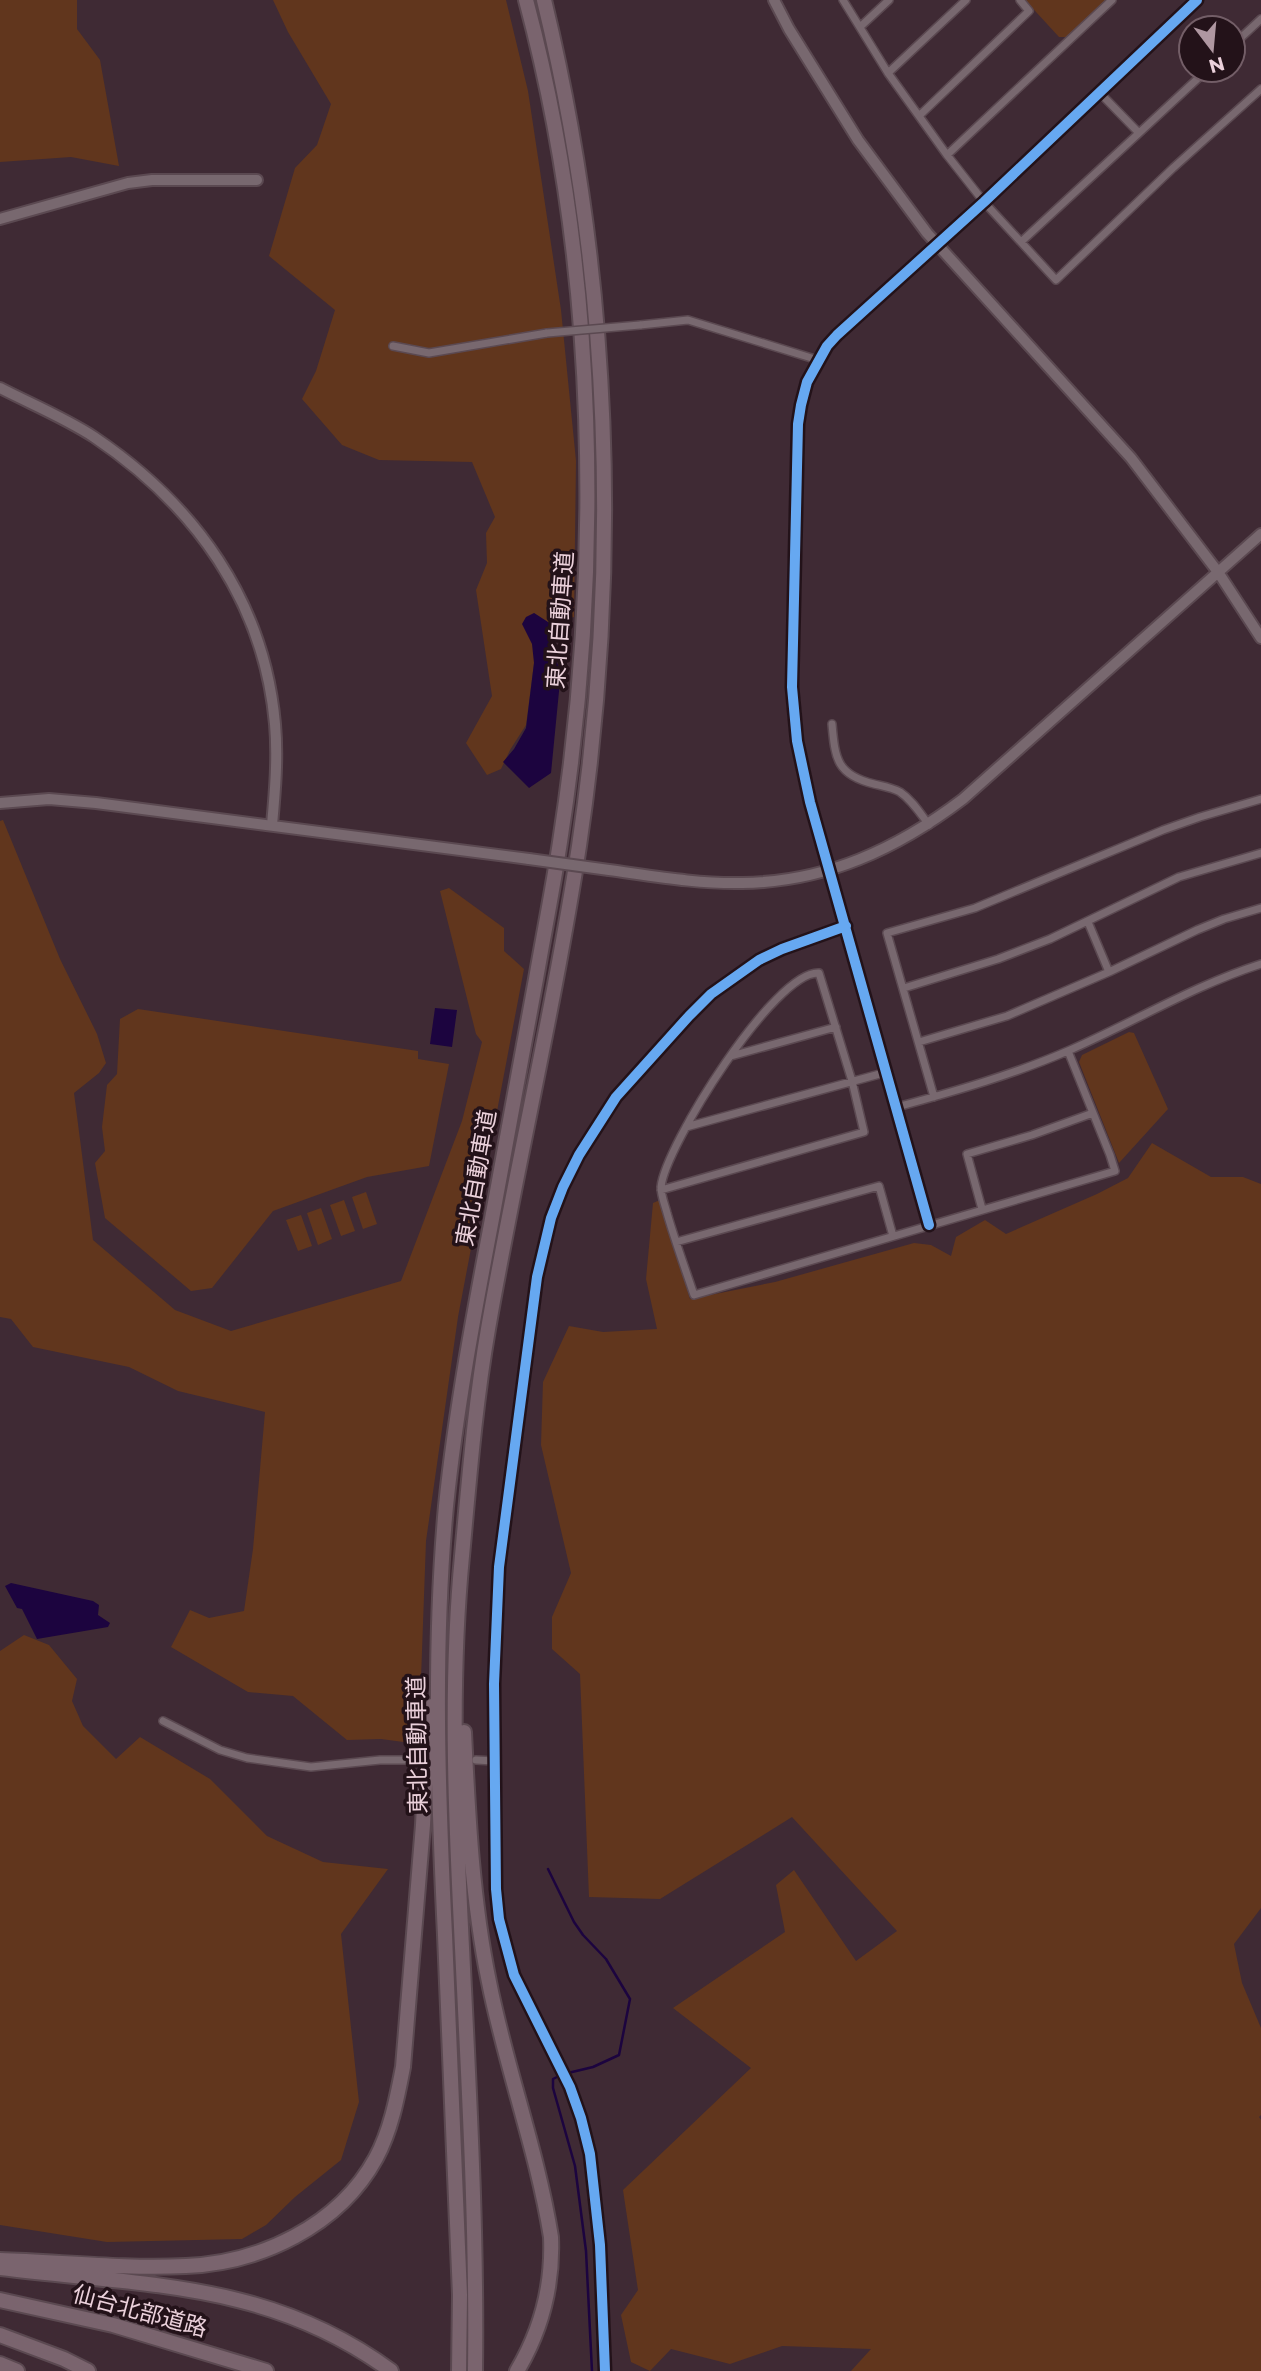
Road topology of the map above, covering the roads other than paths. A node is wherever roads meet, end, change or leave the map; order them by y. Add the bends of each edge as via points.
1 (526, 0) edge
2 (544, 0) edge
3 (774, 0) edge
4 (843, 0) edge
5 (890, 0) edge
6 (966, 0) edge
7 (1020, 0) edge
8 (1112, 0) edge
9 (1197, 0) edge
10 (1261, 19) edge
11 (860, 27) junction
12 (1247, 32) edge
13 (888, 73) junction
14 (1192, 84) edge
15 (1261, 89) edge
16 (1099, 92) junction
17 (920, 115) junction
18 (1139, 133) junction
19 (947, 155) junction
20 (257, 180) dead end
21 (984, 202) junction
22 (0, 219) edge
23 (1021, 243) junction
24 (935, 244) junction
25 (393, 346) dead end
26 (818, 360) junction
27 (0, 388) edge
28 (1261, 534) edge
29 (1219, 572) junction
30 (1261, 638) edge
31 (832, 724) dead end
32 (1261, 799) edge
33 (0, 803) edge
34 (272, 825) junction
35 (929, 825) junction
36 (1261, 853) edge
37 (829, 869) junction
38 (1261, 908) edge
39 (1088, 922) junction
40 (846, 926) junction
41 (1261, 964) edge
42 (1109, 972) junction
43 (904, 988) junction
44 (836, 1027) junction
45 (919, 1042) junction
46 (1068, 1051) junction
47 (730, 1056) junction
48 (887, 1072) junction
49 (852, 1082) junction
50 (934, 1097) junction
51 (897, 1107) junction
52 (1093, 1113) junction
53 (686, 1128) junction
54 (661, 1190) junction
55 (982, 1209) junction
56 (929, 1225) junction
57 (893, 1236) junction
58 (676, 1242) junction
59 (461, 1566) junction
60 (438, 1670) junction
61 (163, 1720) dead end
62 (420, 1760) dead end
63 (477, 1760) dead end
64 (494, 1761) junction
65 (0, 2260) edge
66 (0, 2268) edge
67 (0, 2300) edge
68 (0, 2335) edge
69 (0, 2364) edge
70 (17, 2371) edge
71 (88, 2371) edge
72 (266, 2371) edge
73 (391, 2371) edge
74 (459, 2371) edge
75 (475, 2371) edge
76 (517, 2371) edge
77 (605, 2371) edge

1 - 60 highway, 東北自動車道 via 551,111 575,265 587,455 583,638 561,841 454,1438
2 - 59 highway, 東北自動車道 via 580,180 591,264 604,455 601,642 579,845 487,1337
3 - 24 street via 858,139
4 - 11 street
5 - 11 street
6 - 13 street
7 - 17 street via 1029,11
8 - 19 street
9 - 16 street
10 - 12 street
11 - 13 street
13 - 17 street
14 - 18 street
15 - 23 street via 1056,280
16 - 18 street
16 - 21 street
17 - 19 street
18 - 23 street
19 - 21 street
20 - 22 street via 128,183
21 - 23 street
21 - 24 street
24 - 26 street via 837,335
24 - 29 street via 1131,458
25 - 26 street, bridge via 429,353 547,333 688,320
26 - 37 street via 807,382 798,424 792,687 800,761
27 - 34 street via 92,436 140,470 177,505 215,552 253,628 270,690 275,726
28 - 29 street
29 - 30 street
29 - 35 street
31 - 35 street via 838,762 847,774 898,791
32 - 43 street via 1163,830 975,908 887,933
33 - 34 street via 49,799
34 - 37 street, bridge via 678,879 743,883
35 - 37 street via 895,845
36 - 39 street via 1179,877
37 - 40 street
38 - 42 street via 1205,926
39 - 42 street
39 - 43 street via 998,959
40 - 48 street
40 - 64 street via 759,960 711,994 616,1097 563,1187 537,1277 499,1567
41 - 46 street via 1226,975
42 - 45 street via 1007,1016
43 - 45 street
44 - 47 street
44 - 47 street via 819,972 812,972 771,1004
44 - 49 street
45 - 50 street
46 - 50 street
46 - 52 street
47 - 53 street
48 - 49 street
48 - 51 street
49 - 53 street
49 - 54 street via 864,1132
50 - 51 street
51 - 56 street
52 - 55 street via 967,1154
52 - 55 street via 1115,1171
53 - 54 street
54 - 58 street
55 - 56 street
56 - 57 street
57 - 58 street via 879,1186
57 - 58 street via 694,1295
59 - 75 highway, 東北自動車道 via 455,1799 472,2165
59 - 76 highway via 467,1784 480,1935 551,2237 546,2306
60 - 65 highway via 428,1727 403,2067 386,2133 362,2180 319,2222 297,2236 221,2262 152,2267
60 - 74 highway, 東北自動車道
61 - 62 street via 220,1750 247,1758 311,1767
63 - 64 street
64 - 77 street via 499,1919 514,1975 581,2118 595,2188
66 - 73 highway via 234,2298 314,2324
67 - 72 highway, 仙台北部道路 via 113,2325
68 - 71 highway
69 - 70 highway

